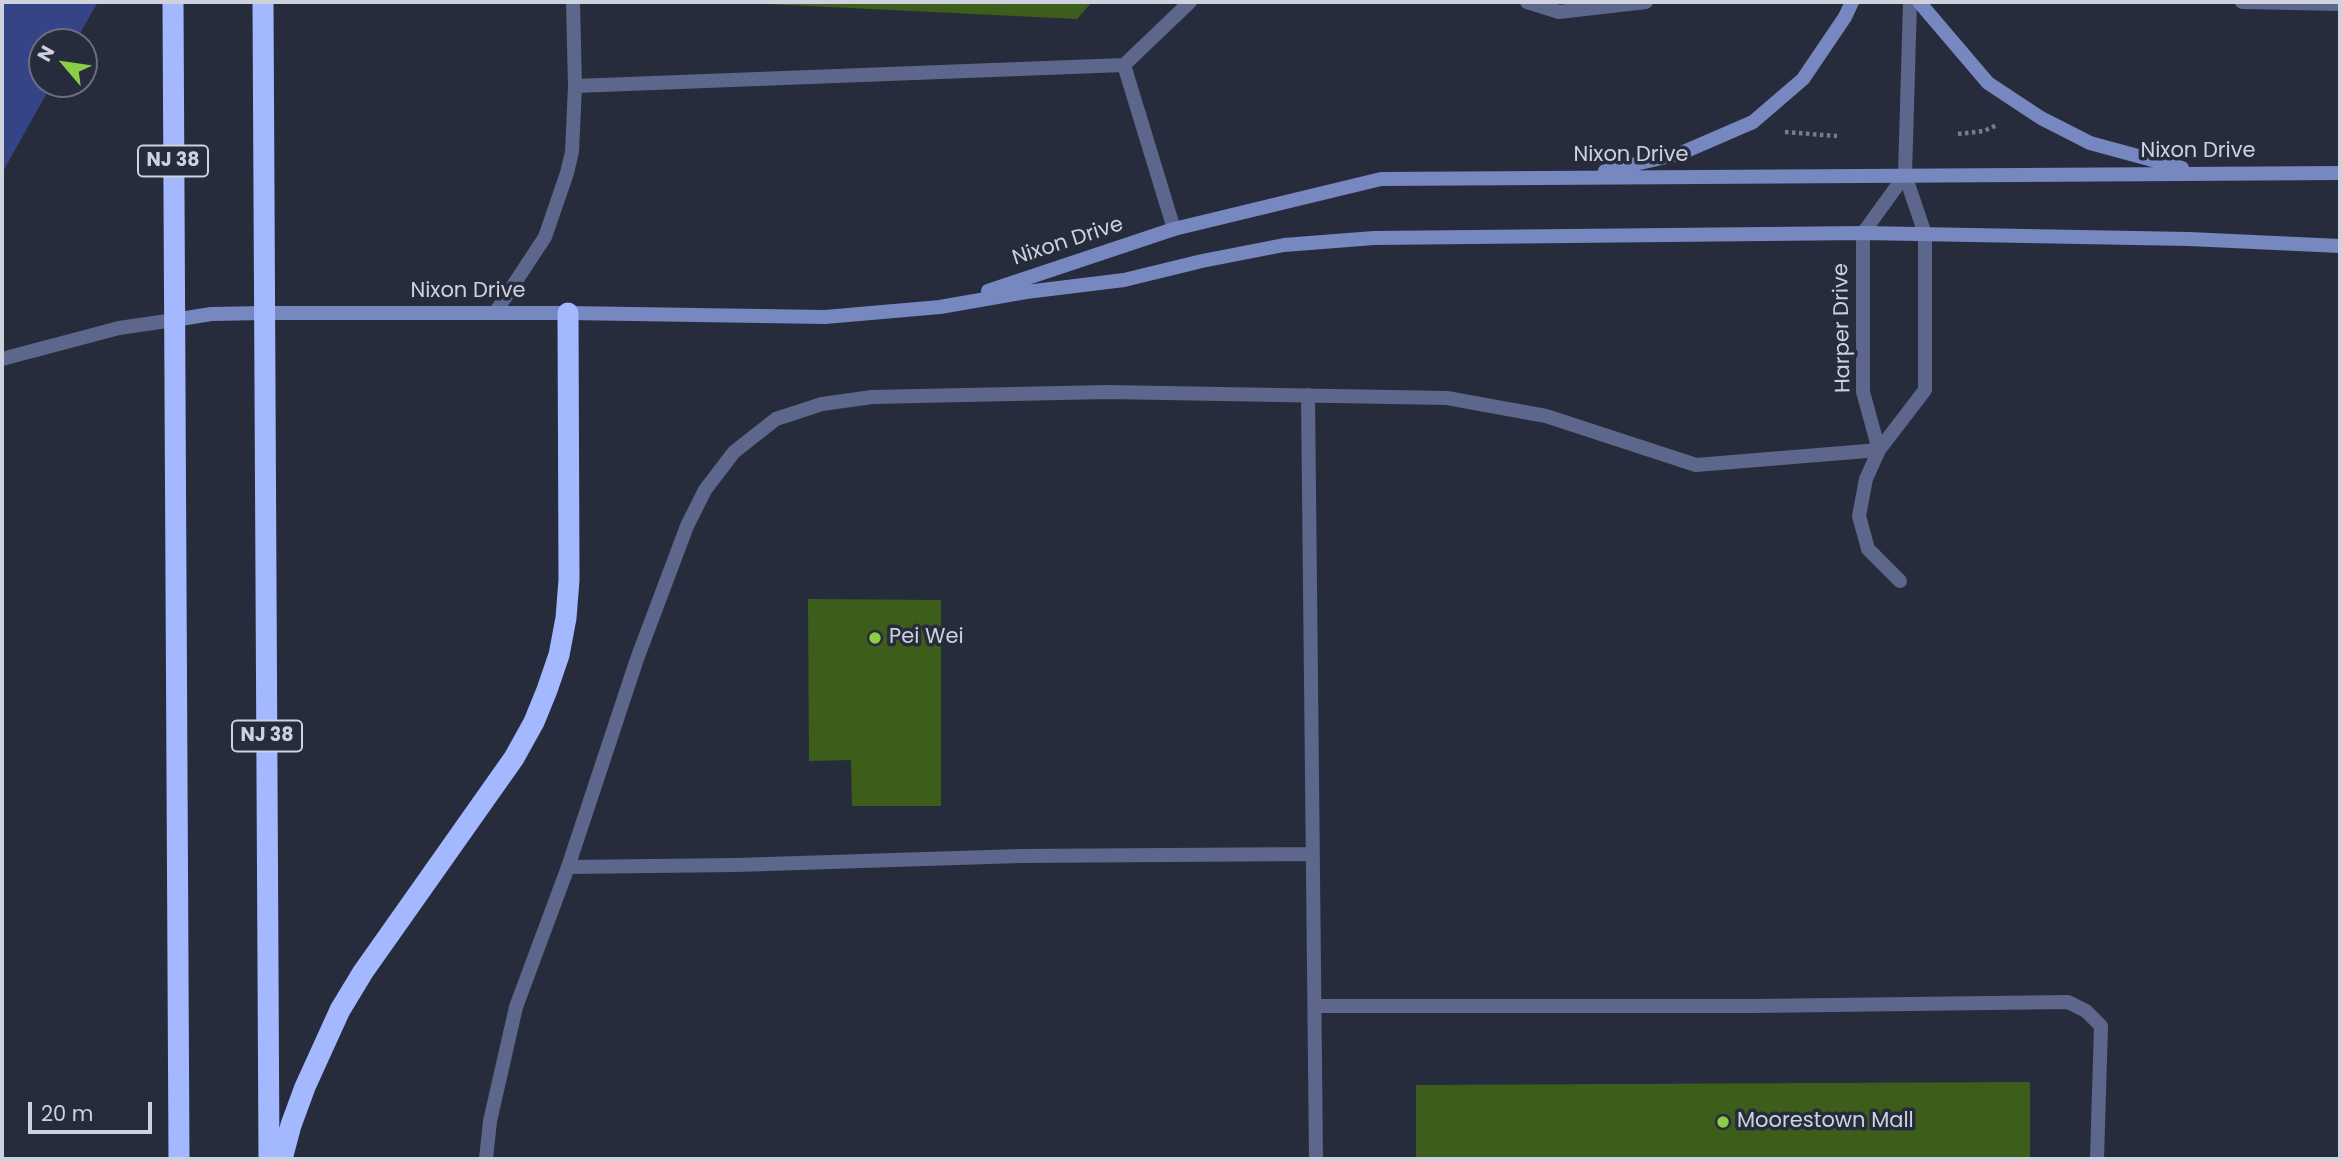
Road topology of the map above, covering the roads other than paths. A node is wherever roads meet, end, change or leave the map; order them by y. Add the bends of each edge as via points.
1 (173, 2) edge
2 (262, 2) edge
3 (573, 2) edge
4 (1190, 2) edge
5 (1527, 2) edge
6 (1646, 2) edge
7 (1852, 2) edge
8 (1910, 2) edge
9 (1919, 2) edge
10 (2242, 2) edge
11 (2340, 4) edge
12 (1124, 65) junction
13 (575, 86) junction
14 (2201, 173) junction
15 (2340, 173) edge
16 (1905, 174) junction
17 (1581, 177) junction
18 (1174, 229) junction
19 (1863, 233) junction
20 (1925, 234) junction
21 (2340, 246) edge
22 (940, 307) junction
23 (265, 313) junction
24 (495, 313) junction
25 (568, 313) junction
26 (174, 320) junction
27 (2, 359) edge
28 (1308, 394) junction
29 (1879, 450) junction
30 (1900, 581) dead end
31 (1313, 855) junction
32 (568, 867) junction
33 (1315, 1006) junction
34 (179, 1159) edge
35 (269, 1159) edge
36 (282, 1159) edge
37 (486, 1159) edge
38 (1316, 1159) edge
39 (2097, 1159) edge

1 - 26 highway, NJ 38
2 - 23 highway, NJ 38
3 - 13 street
4 - 12 street
5 - 6 street via 1559,12
7 - 17 street via 1803,79 1752,122 1679,154
8 - 16 street
9 - 14 street via 1988,83 2041,118 2090,143
10 - 11 street
12 - 13 street
12 - 18 street
13 - 24 street via 572,152 557,208 545,237
14 - 15 street, Nixon Drive
14 - 16 street, Nixon Drive
16 - 17 street, Nixon Drive
16 - 19 street, Harper Drive
16 - 20 street
17 - 18 street, Nixon Drive via 1381,179
18 - 22 street, Nixon Drive
19 - 20 street, Nixon Drive
19 - 22 street, Nixon Drive via 1348,240 1284,246 1124,280
19 - 29 street, Harper Drive via 1863,392
20 - 21 street, Nixon Drive
20 - 29 street via 1925,390
22 - 25 street, Nixon Drive via 825,317
23 - 24 street, Nixon Drive
23 - 26 street, Nixon Drive
23 - 35 highway, NJ 38
24 - 25 street, Nixon Drive
25 - 36 highway via 569,580 559,655 534,722 514,758 340,1010 305,1087
26 - 27 street, Nixon Drive via 119,328
26 - 34 highway, NJ 38
28 - 29 street via 1447,398 1497,407 1546,416 1696,465
28 - 31 street
28 - 32 street via 872,397 822,404 776,419 734,452 705,490 687,526
29 - 30 street via 1866,480 1859,516 1868,549
31 - 32 street via 1020,856
31 - 33 street
32 - 37 street via 516,1007
33 - 38 street
33 - 39 street via 2067,1002 2086,1011 2101,1026

